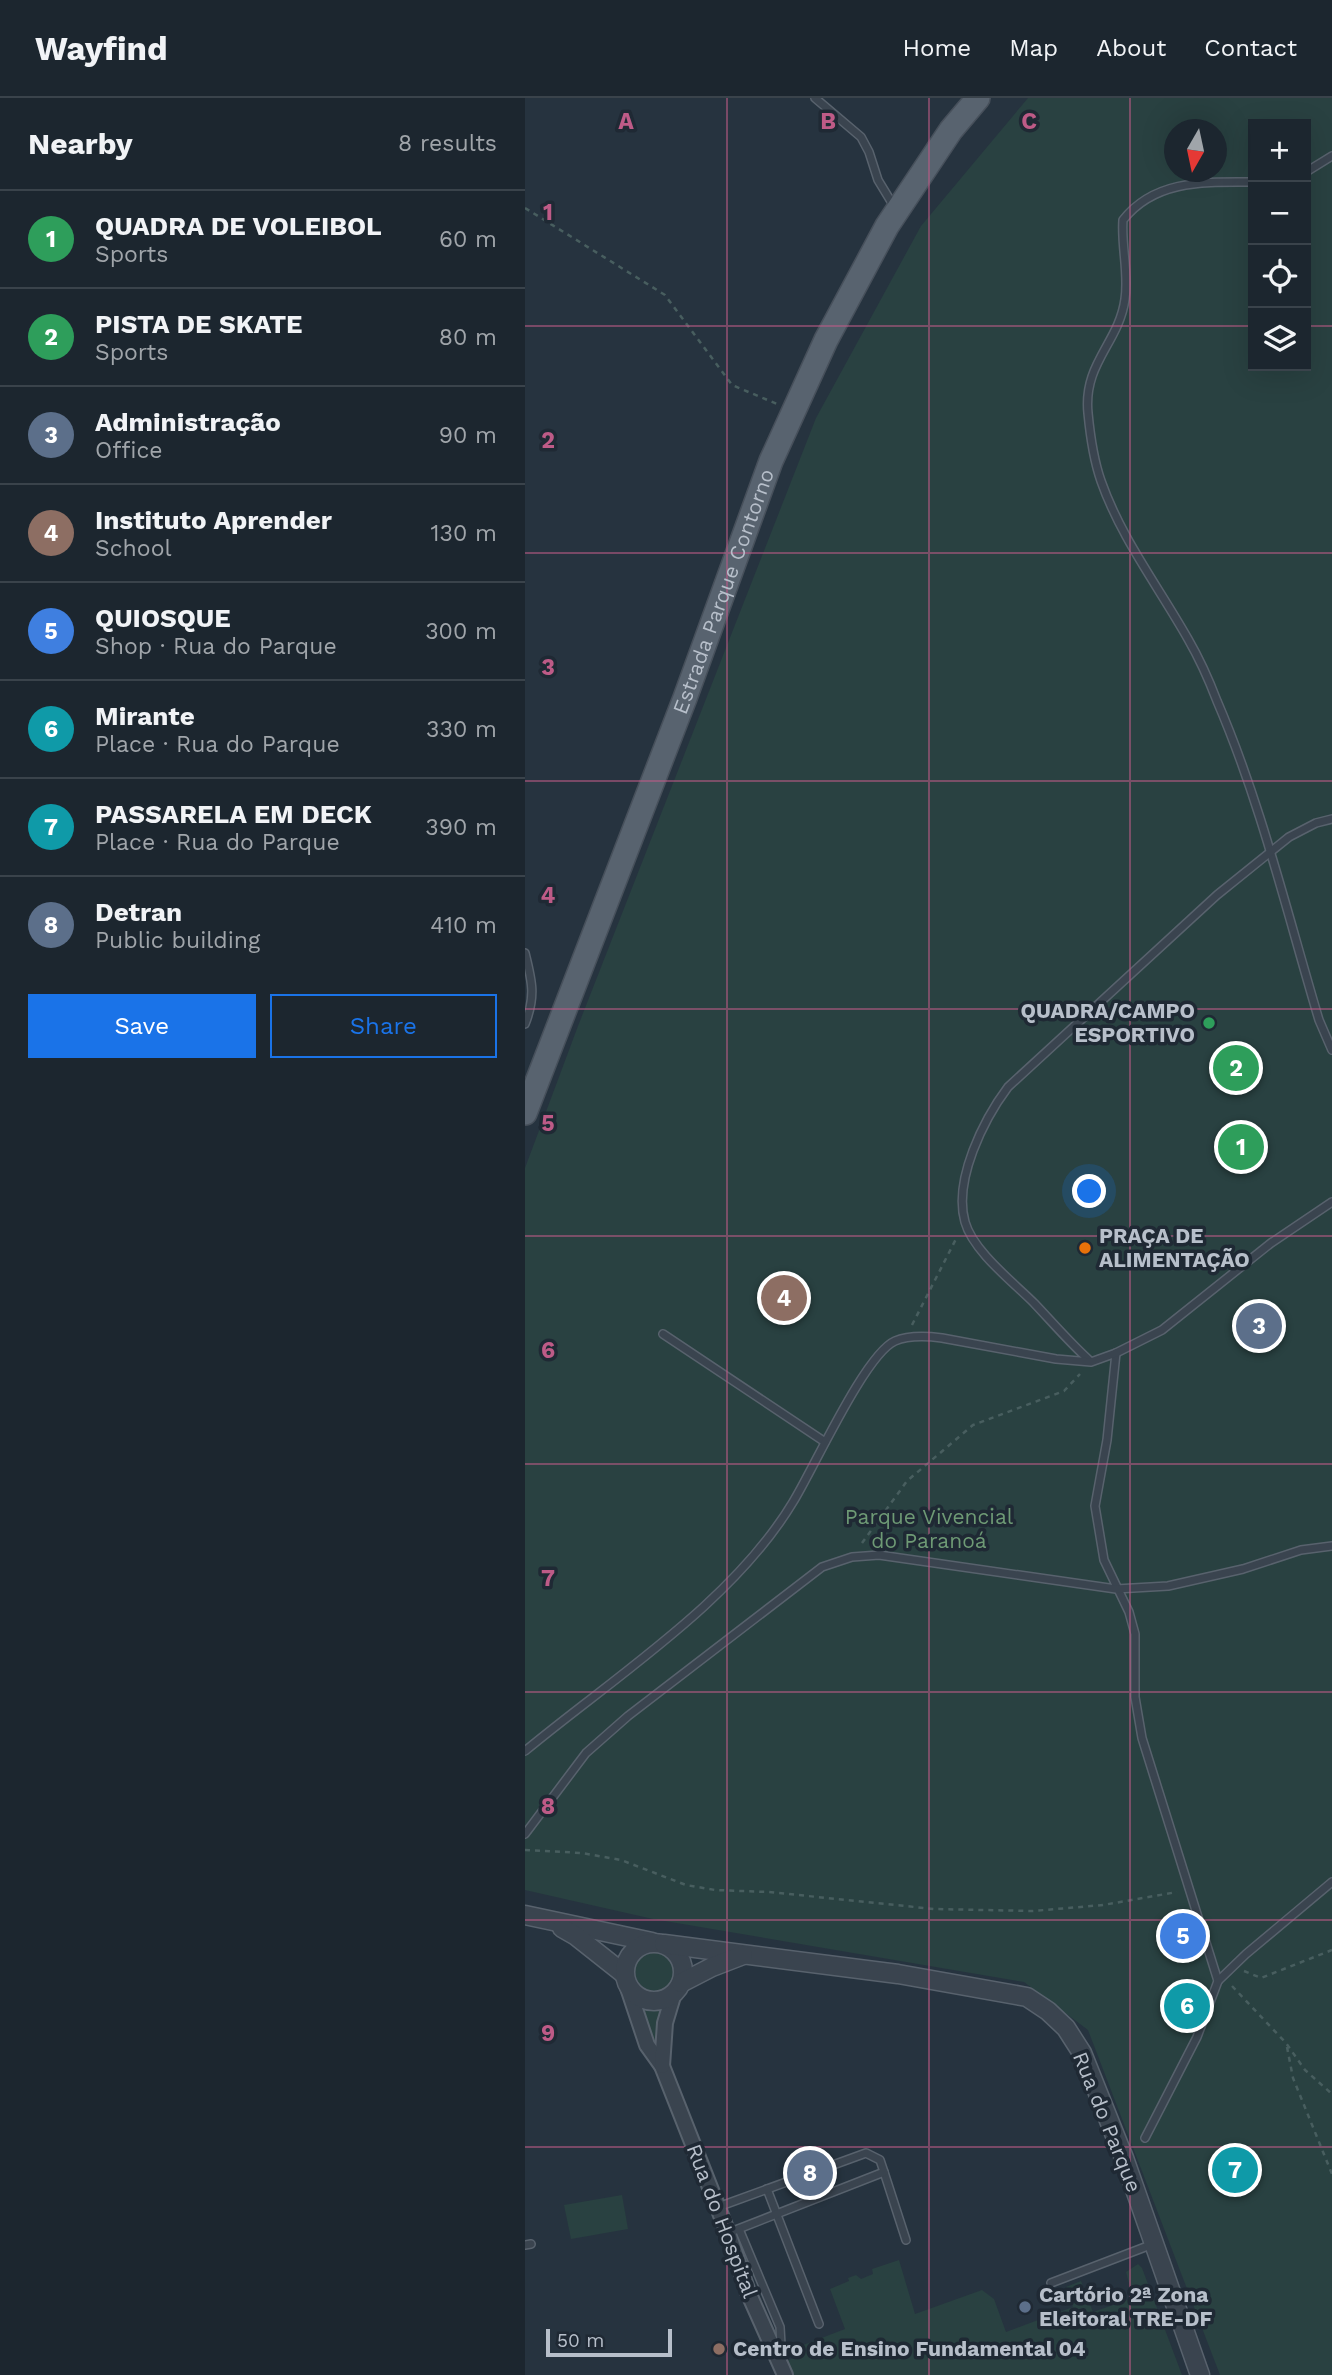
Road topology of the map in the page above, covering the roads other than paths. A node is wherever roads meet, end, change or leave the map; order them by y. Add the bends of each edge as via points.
1 (815, 98) edge
2 (978, 98) edge
3 (1332, 156) edge
4 (1311, 169) edge
5 (1248, 182) edge
6 (897, 212) junction
7 (1332, 819) edge
8 (1269, 853) junction
9 (525, 953) edge
10 (525, 1024) edge
11 (1332, 1050) edge
12 (527, 1100) edge
13 (1332, 1202) edge
14 (663, 1334) dead end
15 (1115, 1353) junction
16 (1091, 1362) junction
17 (825, 1442) junction
18 (1332, 1546) edge
19 (1116, 1589) junction
20 (525, 1751) edge
21 (525, 1834) edge
22 (1332, 1882) edge
23 (525, 1915) edge
24 (550, 1921) junction
25 (658, 1943) junction
26 (746, 1954) junction
27 (626, 1980) junction
28 (1218, 1981) junction
29 (678, 1988) junction
30 (661, 2066) junction
31 (1145, 2138) dead end
32 (884, 2172) junction
33 (767, 2189) junction
34 (718, 2207) junction
35 (777, 2214) junction
36 (734, 2231) junction
37 (906, 2240) dead end
38 (1154, 2244) junction
39 (1051, 2283) dead end
40 (819, 2324) dead end
41 (785, 2375) edge
42 (1200, 2375) edge

1 - 6 lane via 861,137
2 - 6 main road, Estrada Parque Contorno
3 - 4 lane
5 - 8 lane via 1165,189 1131,209 1123,220 1125,299 1118,324 1089,380 1087,398 1100,478 1114,513 1189,640 1218,702
6 - 12 main road, Estrada Parque Contorno via 826,340 771,461 685,698
7 - 8 lane via 1289,837
8 - 11 lane
8 - 16 lane via 1008,1087 979,1134 962,1199 965,1222 975,1244
9 - 10 lane via 533,985
13 - 15 lane via 1271,1243 1162,1330
14 - 17 lane
15 - 16 lane
15 - 19 lane via 1095,1506 1104,1560
16 - 17 lane via 942,1338 905,1338 877,1355
17 - 20 lane via 793,1503 754,1555 658,1647
18 - 19 lane via 1168,1586
19 - 21 lane via 880,1555 852,1557 822,1567 586,1753
19 - 28 lane via 1135,1634 1135,1697 1142,1738
22 - 28 lane
23 - 24 street, Rua do Parque
24 - 25 street, Rua do Parque
24 - 27 street via 576,1936
25 - 26 street, Rua do Parque
25 - 27 street via 635,1949 625,1965
25 - 29 street via 682,1964
26 - 29 street, Rua do Parque via 712,1966
26 - 38 street, Rua do Parque via 898,1973 1027,1997 1048,2011 1066,2028 1081,2053
27 - 29 street via 633,1993 649,2001 658,2001
27 - 30 street, Rua do Hospital via 647,2045
28 - 31 lane via 1198,2037
29 - 30 street via 664,2023
30 - 34 street, Rua do Hospital
32 - 33 lane via 880,2160 866,2153
32 - 35 lane
32 - 37 lane
33 - 34 lane
33 - 35 lane
34 - 36 street, Rua do Hospital
35 - 36 lane
35 - 40 lane
36 - 41 street, Rua do Hospital via 748,2292
38 - 39 lane
38 - 42 street, Rua do Parque

